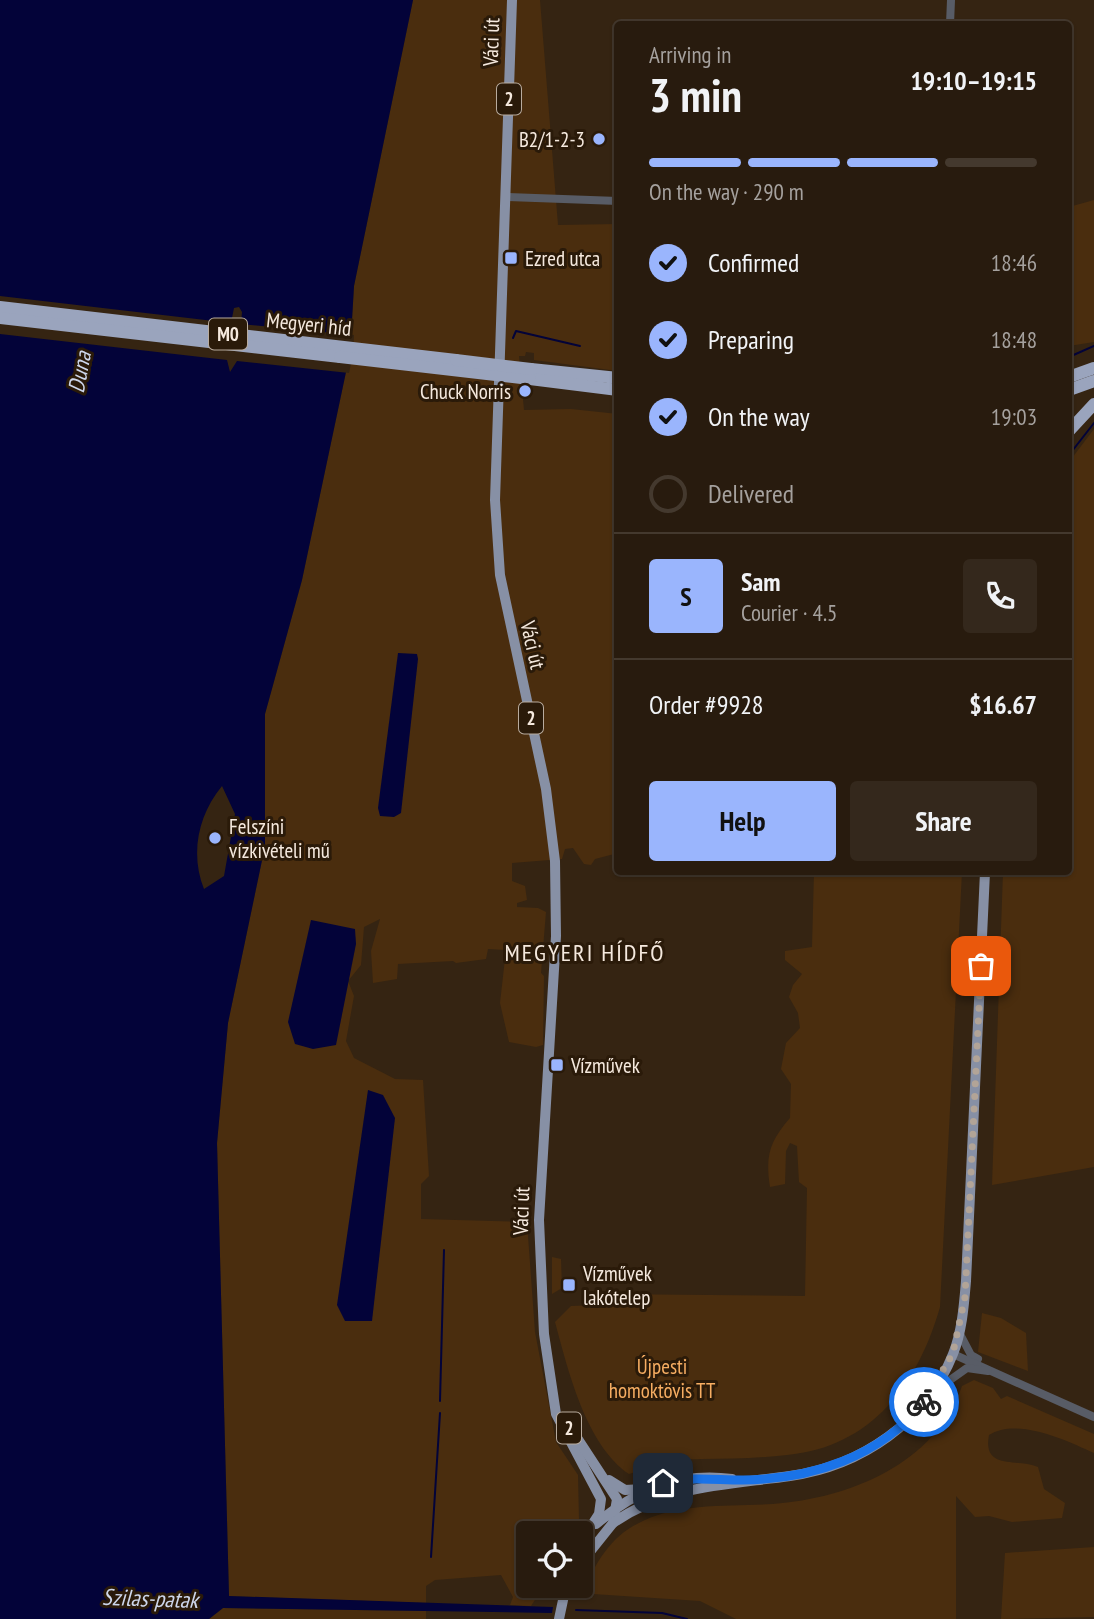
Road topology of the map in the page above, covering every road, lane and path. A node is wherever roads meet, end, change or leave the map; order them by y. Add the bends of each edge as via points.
1 (512, 0) edge
2 (951, 0) edge
3 (950, 21) edge
4 (506, 197) junction
5 (614, 201) edge
6 (0, 307) edge
7 (0, 318) edge
8 (1094, 368) edge
9 (530, 374) junction
10 (1072, 376) edge
11 (614, 378) edge
12 (1094, 381) edge
13 (614, 389) edge
14 (1072, 389) edge
15 (1094, 404) edge
16 (1072, 428) edge
17 (985, 875) edge
18 (959, 1331) junction
19 (953, 1353) junction
20 (998, 1372) junction
21 (932, 1392) junction
22 (1094, 1417) edge
23 (595, 1473) junction
24 (741, 1480) junction
25 (649, 1488) junction
26 (617, 1507) junction
27 (633, 1510) junction
28 (593, 1523) edge
29 (613, 1523) junction
30 (593, 1527) edge
31 (593, 1548) edge
32 (562, 1598) edge
33 (559, 1619) edge

1 - 4 main road, Váci út / 2
2 - 3 street
4 - 5 street
4 - 23 main road, Váci út / 2 via 494,465 496,527 507,618 546,789 556,900 540,1220 541,1292 551,1379 570,1429
6 - 9 highway, Megyeri híd / M0, bridge
7 - 9 highway, Megyeri híd / M0, bridge
8 - 10 highway
9 - 11 highway, M0
9 - 13 highway, M0
12 - 14 highway
15 - 16 highway
17 - 18 main road via 966,1281
18 - 19 main road
18 - 20 street via 971,1355
19 - 20 street
19 - 21 main road
20 - 21 street via 967,1368
20 - 22 street
21 - 24 main road via 893,1435 859,1455 804,1474
23 - 25 main road via 625,1490
23 - 26 main road, Váci út / 2 via 614,1492
23 - 28 main road, Váci út / 2 via 602,1506
24 - 25 main road via 695,1478
24 - 27 main road via 673,1492
25 - 26 main road
26 - 27 main road
26 - 29 main road
26 - 30 main road
27 - 29 main road
29 - 31 main road
32 - 33 main road

